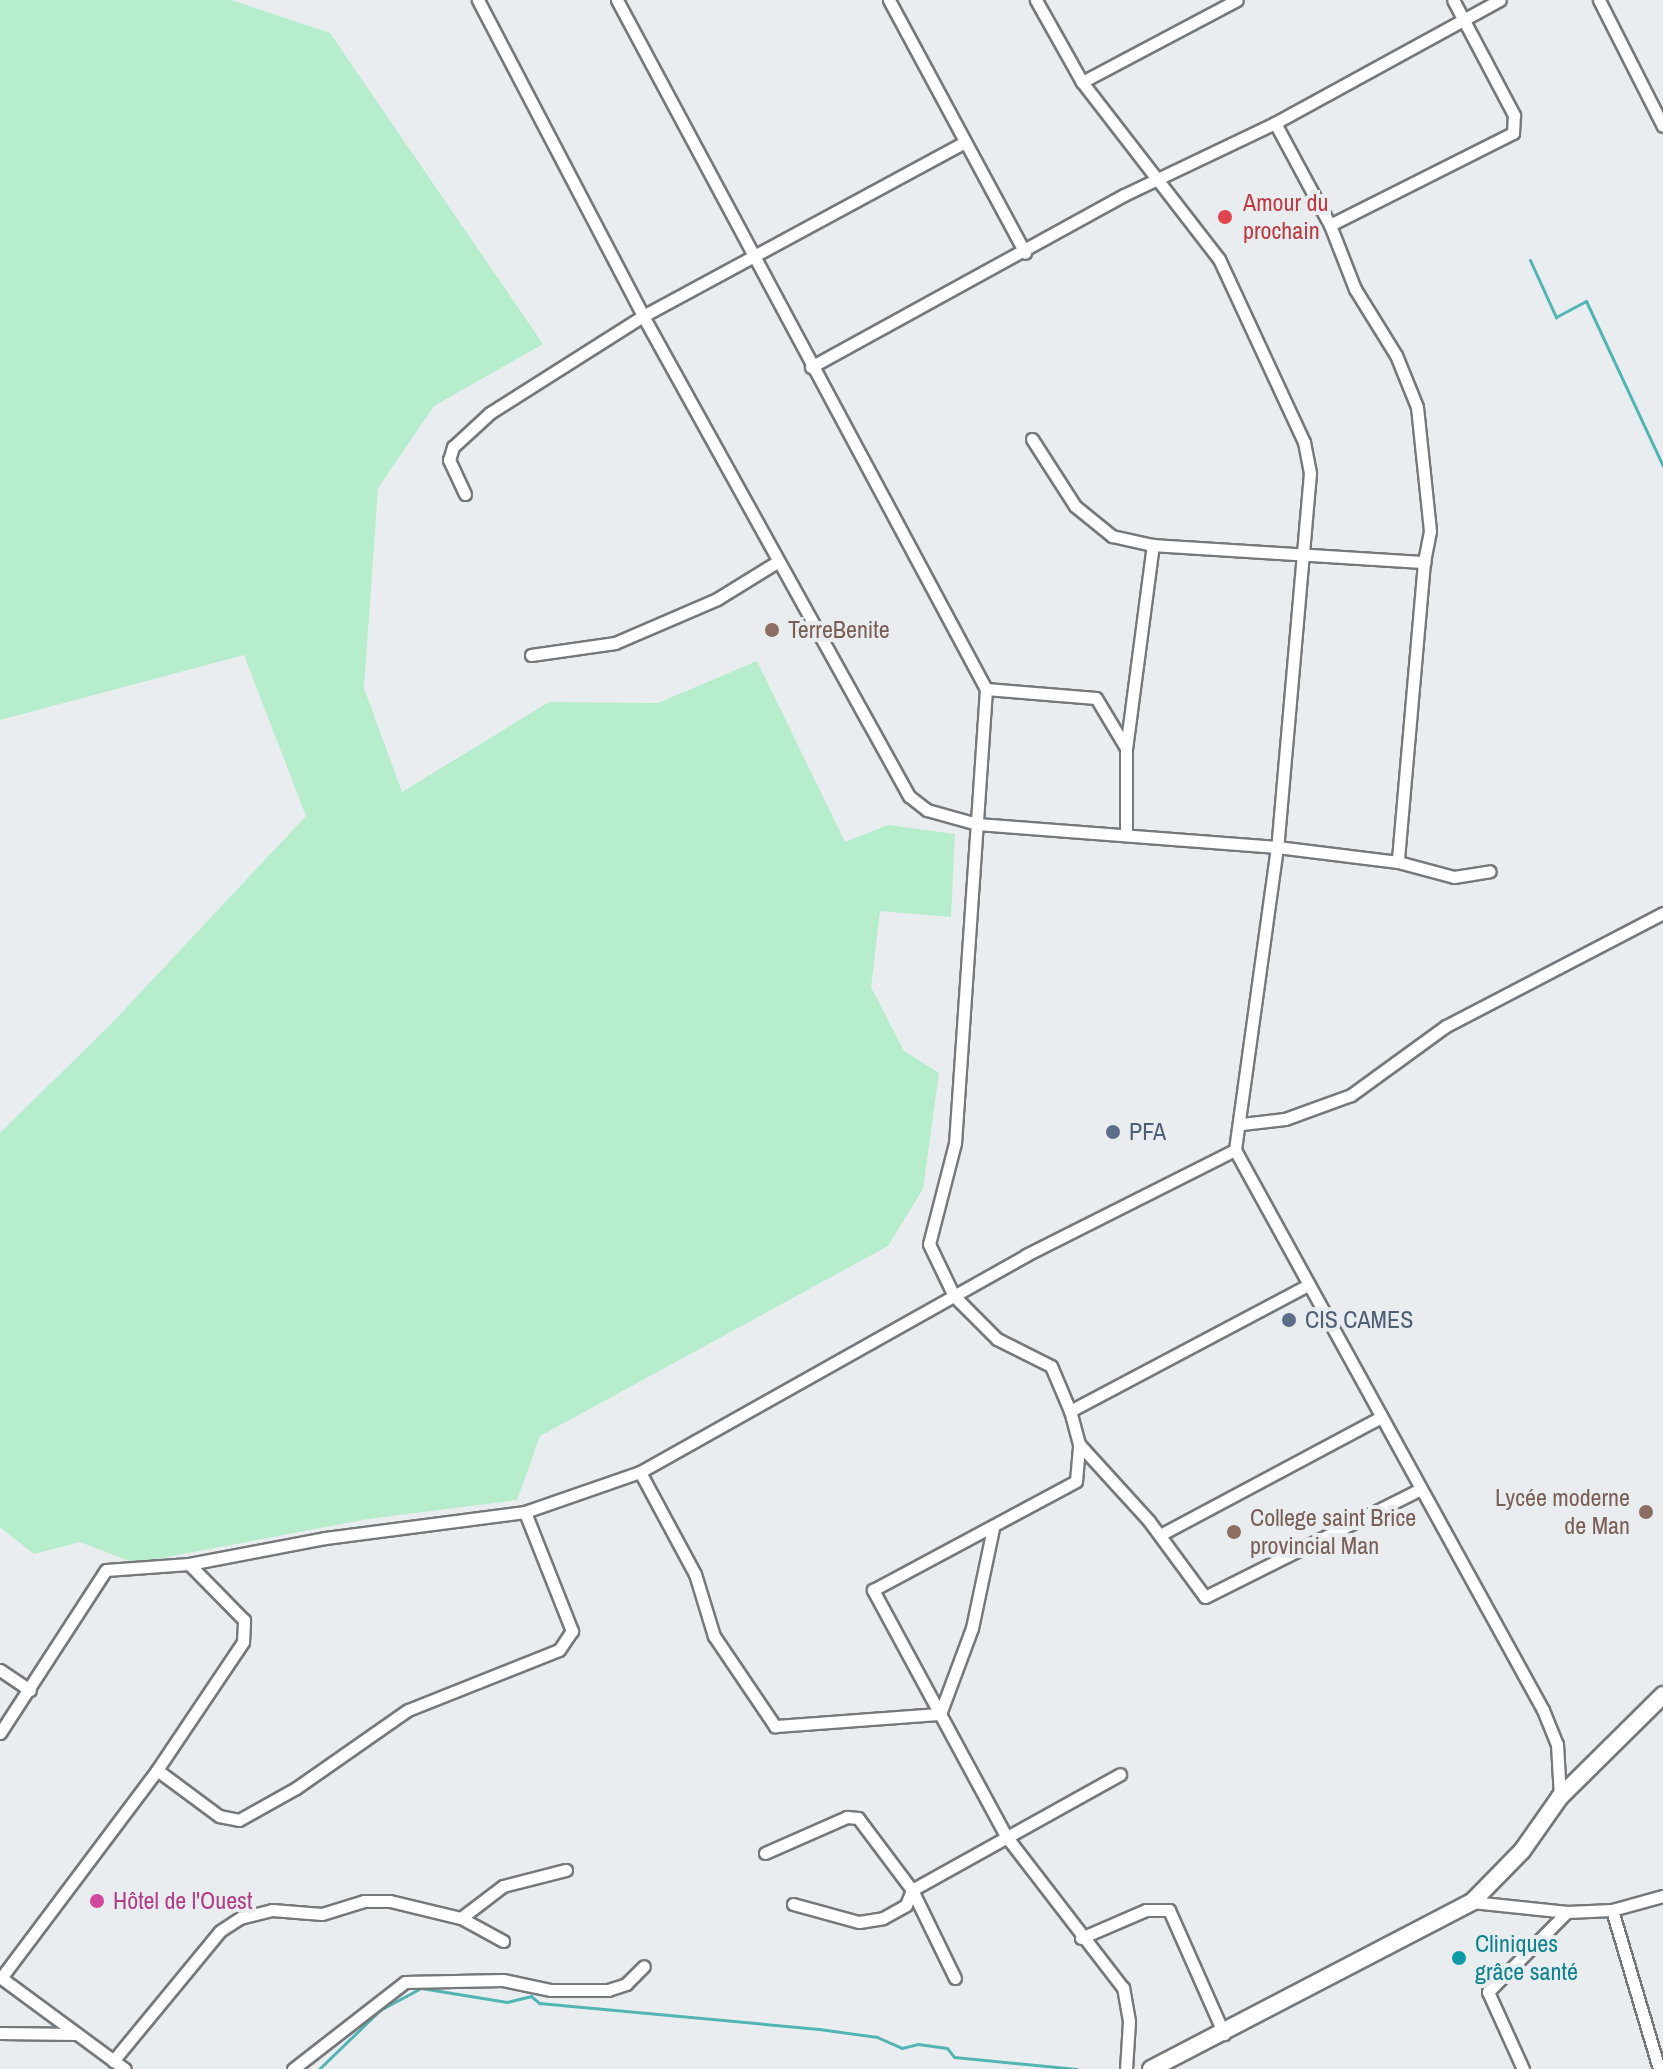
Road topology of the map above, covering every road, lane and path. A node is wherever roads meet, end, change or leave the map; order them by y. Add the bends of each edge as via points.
1 (478, 0) edge
2 (617, 0) edge
3 (889, 0) edge
4 (1036, 0) edge
5 (1237, 0) edge
6 (1453, 0) edge
7 (1500, 0) edge
8 (1599, 0) edge
9 (1463, 17) junction
10 (1082, 82) junction
11 (1275, 123) junction
12 (1663, 126) edge
13 (965, 142) junction
14 (1160, 181) junction
15 (1330, 225) junction
16 (1025, 253) junction
17 (754, 256) junction
18 (643, 316) junction
19 (811, 367) junction
20 (1032, 439) dead end
21 (465, 494) dead end
22 (1153, 545) junction
23 (1303, 557) junction
24 (777, 562) junction
25 (1424, 562) junction
26 (531, 655) dead end
27 (986, 689) junction
28 (1126, 749) junction
29 (977, 824) junction
30 (1126, 834) junction
31 (1277, 847) junction
32 (1398, 862) junction
33 (1490, 871) dead end
34 (1663, 913) edge
35 (1242, 1124) junction
36 (1235, 1150) junction
37 (1306, 1286) junction
38 (954, 1296) junction
39 (1070, 1411) junction
40 (1381, 1417) junction
41 (1079, 1444) junction
42 (640, 1472) junction
43 (1419, 1490) junction
44 (525, 1512) junction
45 (993, 1528) junction
46 (1160, 1535) junction
47 (189, 1564) junction
48 (0, 1670) edge
49 (30, 1690) junction
50 (1663, 1695) edge
51 (940, 1714) junction
52 (0, 1733) edge
53 (157, 1770) junction
54 (1120, 1774) dead end
55 (1560, 1797) junction
56 (1006, 1836) junction
57 (765, 1853) dead end
58 (566, 1870) dead end
59 (912, 1890) junction
60 (1663, 1896) edge
61 (1472, 1902) junction
62 (793, 1904) dead end
63 (1612, 1910) junction
64 (1567, 1912) junction
65 (461, 1918) junction
66 (1081, 1938) junction
67 (503, 1941) dead end
68 (644, 1966) dead end
69 (1, 1978) edge
70 (955, 1978) dead end
71 (0, 2033) edge
72 (77, 2034) junction
73 (1224, 2034) junction
74 (113, 2061) junction
75 (125, 2069) edge
76 (293, 2069) edge
77 (1126, 2069) edge
78 (1151, 2069) edge
79 (1523, 2069) edge
80 (1659, 2069) edge

1 - 18 street
2 - 17 street
3 - 13 street
4 - 10 street
5 - 10 street
6 - 9 street
7 - 9 street
8 - 12 street
9 - 11 street
9 - 15 street via 1514,115 1513,133
10 - 14 street
11 - 14 street
11 - 15 street
13 - 16 street
13 - 17 street
14 - 16 street via 1124,195
14 - 23 street via 1219,259 1304,442 1310,473
15 - 25 street via 1342,262 1396,355 1417,407 1430,531
16 - 19 street
17 - 18 street
17 - 19 street
18 - 21 street via 490,413 462,437 449,460
18 - 24 street
19 - 27 street
20 - 22 street via 1086,519 1112,536
22 - 23 street
22 - 28 street via 1138,625
23 - 25 street
23 - 31 street
24 - 26 street via 717,599 615,643
24 - 29 street via 909,796 927,810
25 - 32 street
27 - 28 street via 1099,699
27 - 29 street
28 - 30 street
29 - 30 street
29 - 38 street via 955,1143 930,1228 935,1263
30 - 31 street
31 - 32 street
31 - 35 street
32 - 33 street via 1454,877
34 - 35 street via 1446,1026 1351,1095 1285,1119
35 - 36 street
36 - 37 street
36 - 38 street
37 - 39 street
37 - 40 street
38 - 39 street via 997,1339 1051,1366
38 - 42 street
39 - 41 street
40 - 43 street
40 - 46 street
41 - 45 street via 1076,1481
41 - 46 street
42 - 44 street
42 - 51 street via 695,1574 714,1636 767,1720 787,1727 832,1718
43 - 46 street via 1208,1597 1202,1596
43 - 55 street via 1543,1710 1557,1744
44 - 47 street via 325,1538
44 - 53 street via 572,1631 559,1650 408,1710 296,1788 239,1820 219,1816
45 - 51 street via 972,1628
45 - 51 street via 873,1590
47 - 49 street via 106,1570
47 - 53 street via 244,1620 247,1631
48 - 49 street
49 - 52 street
50 - 55 main road
51 - 56 street
53 - 69 street
54 - 56 street
55 - 61 main road via 1522,1851
56 - 59 street
56 - 66 street
57 - 59 street via 847,1817 858,1818
58 - 65 street via 503,1886
59 - 62 street via 906,1905 883,1918 859,1922
59 - 70 street
60 - 63 street
61 - 64 street
61 - 73 main road
63 - 64 street
63 - 80 street
64 - 79 street via 1488,1992
65 - 67 street
65 - 74 street via 390,1901 364,1901 322,1914 272,1910 240,1918 220,1931
66 - 73 street via 1146,1910 1169,1910
66 - 77 street via 1123,1988 1129,2021
68 - 76 street via 626,1984 608,1990 551,1990 503,1980 405,1982
69 - 72 street
71 - 72 street
72 - 74 street
73 - 78 main road
74 - 75 street

